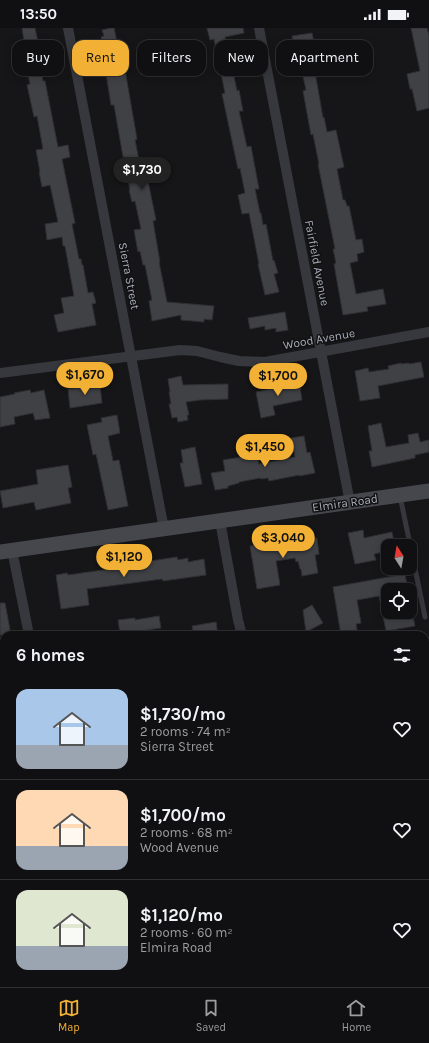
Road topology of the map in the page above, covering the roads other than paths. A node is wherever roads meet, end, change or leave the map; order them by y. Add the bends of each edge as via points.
1 (68, 28) edge
2 (259, 28) edge
3 (429, 332) edge
4 (321, 353) junction
5 (131, 356) junction
6 (0, 373) edge
7 (429, 492) edge
8 (400, 496) junction
9 (350, 503) junction
10 (220, 521) junction
11 (164, 529) junction
12 (6, 551) edge
13 (425, 617) dead end
14 (28, 631) edge
15 (241, 631) edge

1 - 5 street, Sierra Street
2 - 4 street, Fairfield Avenue
3 - 4 street, Wood Avenue
4 - 5 street, Wood Avenue via 265,362 239,361 180,350
4 - 9 street, Fairfield Avenue
5 - 6 street, Wood Avenue
5 - 11 street, Sierra Street
7 - 8 street, Elmira Road
8 - 9 street, Elmira Road
8 - 13 lane
9 - 10 street, Elmira Road
10 - 11 street, Elmira Road
10 - 15 street
11 - 12 street, Elmira Road
12 - 14 street

